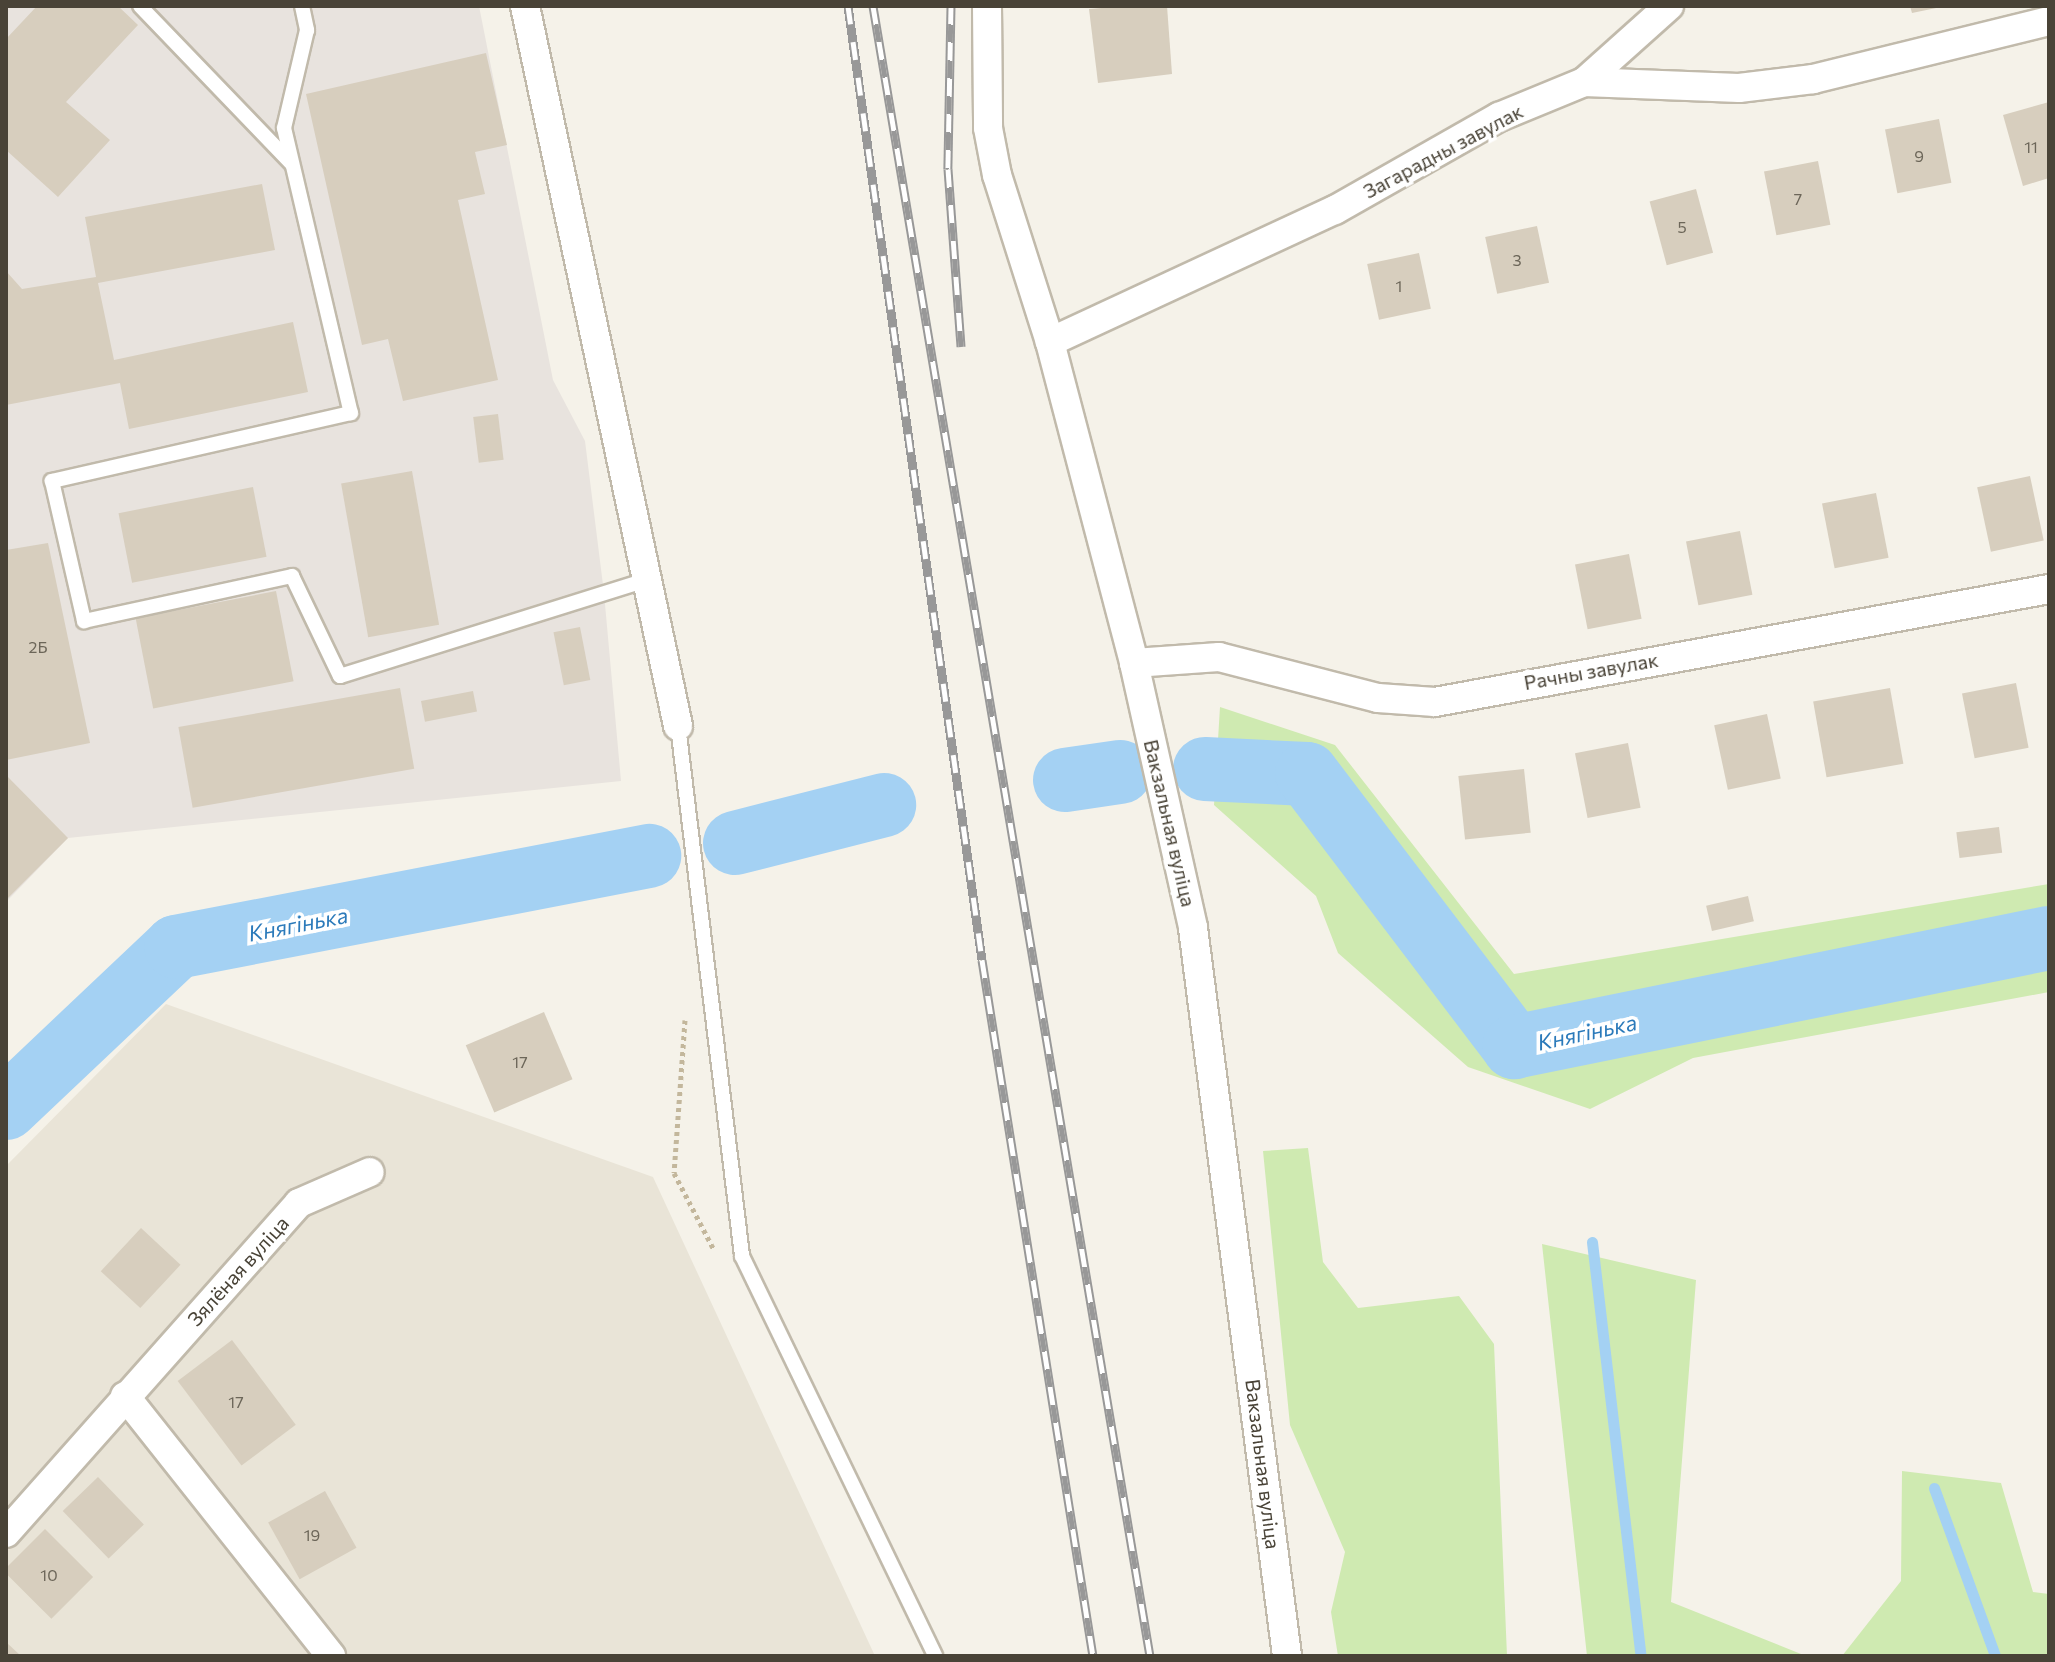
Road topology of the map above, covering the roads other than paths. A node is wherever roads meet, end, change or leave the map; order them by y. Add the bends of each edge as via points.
1 (140, 6) edge
2 (302, 6) edge
3 (525, 6) edge
4 (987, 6) edge
5 (1669, 6) edge
6 (2049, 21) edge
7 (1584, 82) junction
8 (293, 165) junction
9 (1050, 342) junction
10 (646, 580) junction
11 (2049, 589) edge
12 (1134, 663) junction
13 (678, 726) joint
14 (370, 1172) dead end
15 (125, 1396) junction
16 (6, 1533) edge
17 (331, 1656) edge
18 (935, 1656) edge
19 (1287, 1656) edge

1 - 8 lane
2 - 8 lane via 307,30 284,128
3 - 10 street
4 - 9 street, Вакзальная вуліца via 991,144
5 - 7 street
6 - 7 street, Загарадны завулак via 1813,79 1754,87
7 - 9 street, Загарадны завулак via 1499,117 1335,210
8 - 10 lane via 351,413 52,481 84,621 292,576 340,676
9 - 12 street, Вакзальная вуліца
10 - 13 street
11 - 12 street, Рачны завулак via 1435,702 1378,698 1219,657
12 - 19 street, Вакзальная вуліца via 1193,928
13 - 18 lane via 742,1256
14 - 15 street, Зялёная вуліца via 299,1203
15 - 16 street, Зялёная вуліца
15 - 17 street

